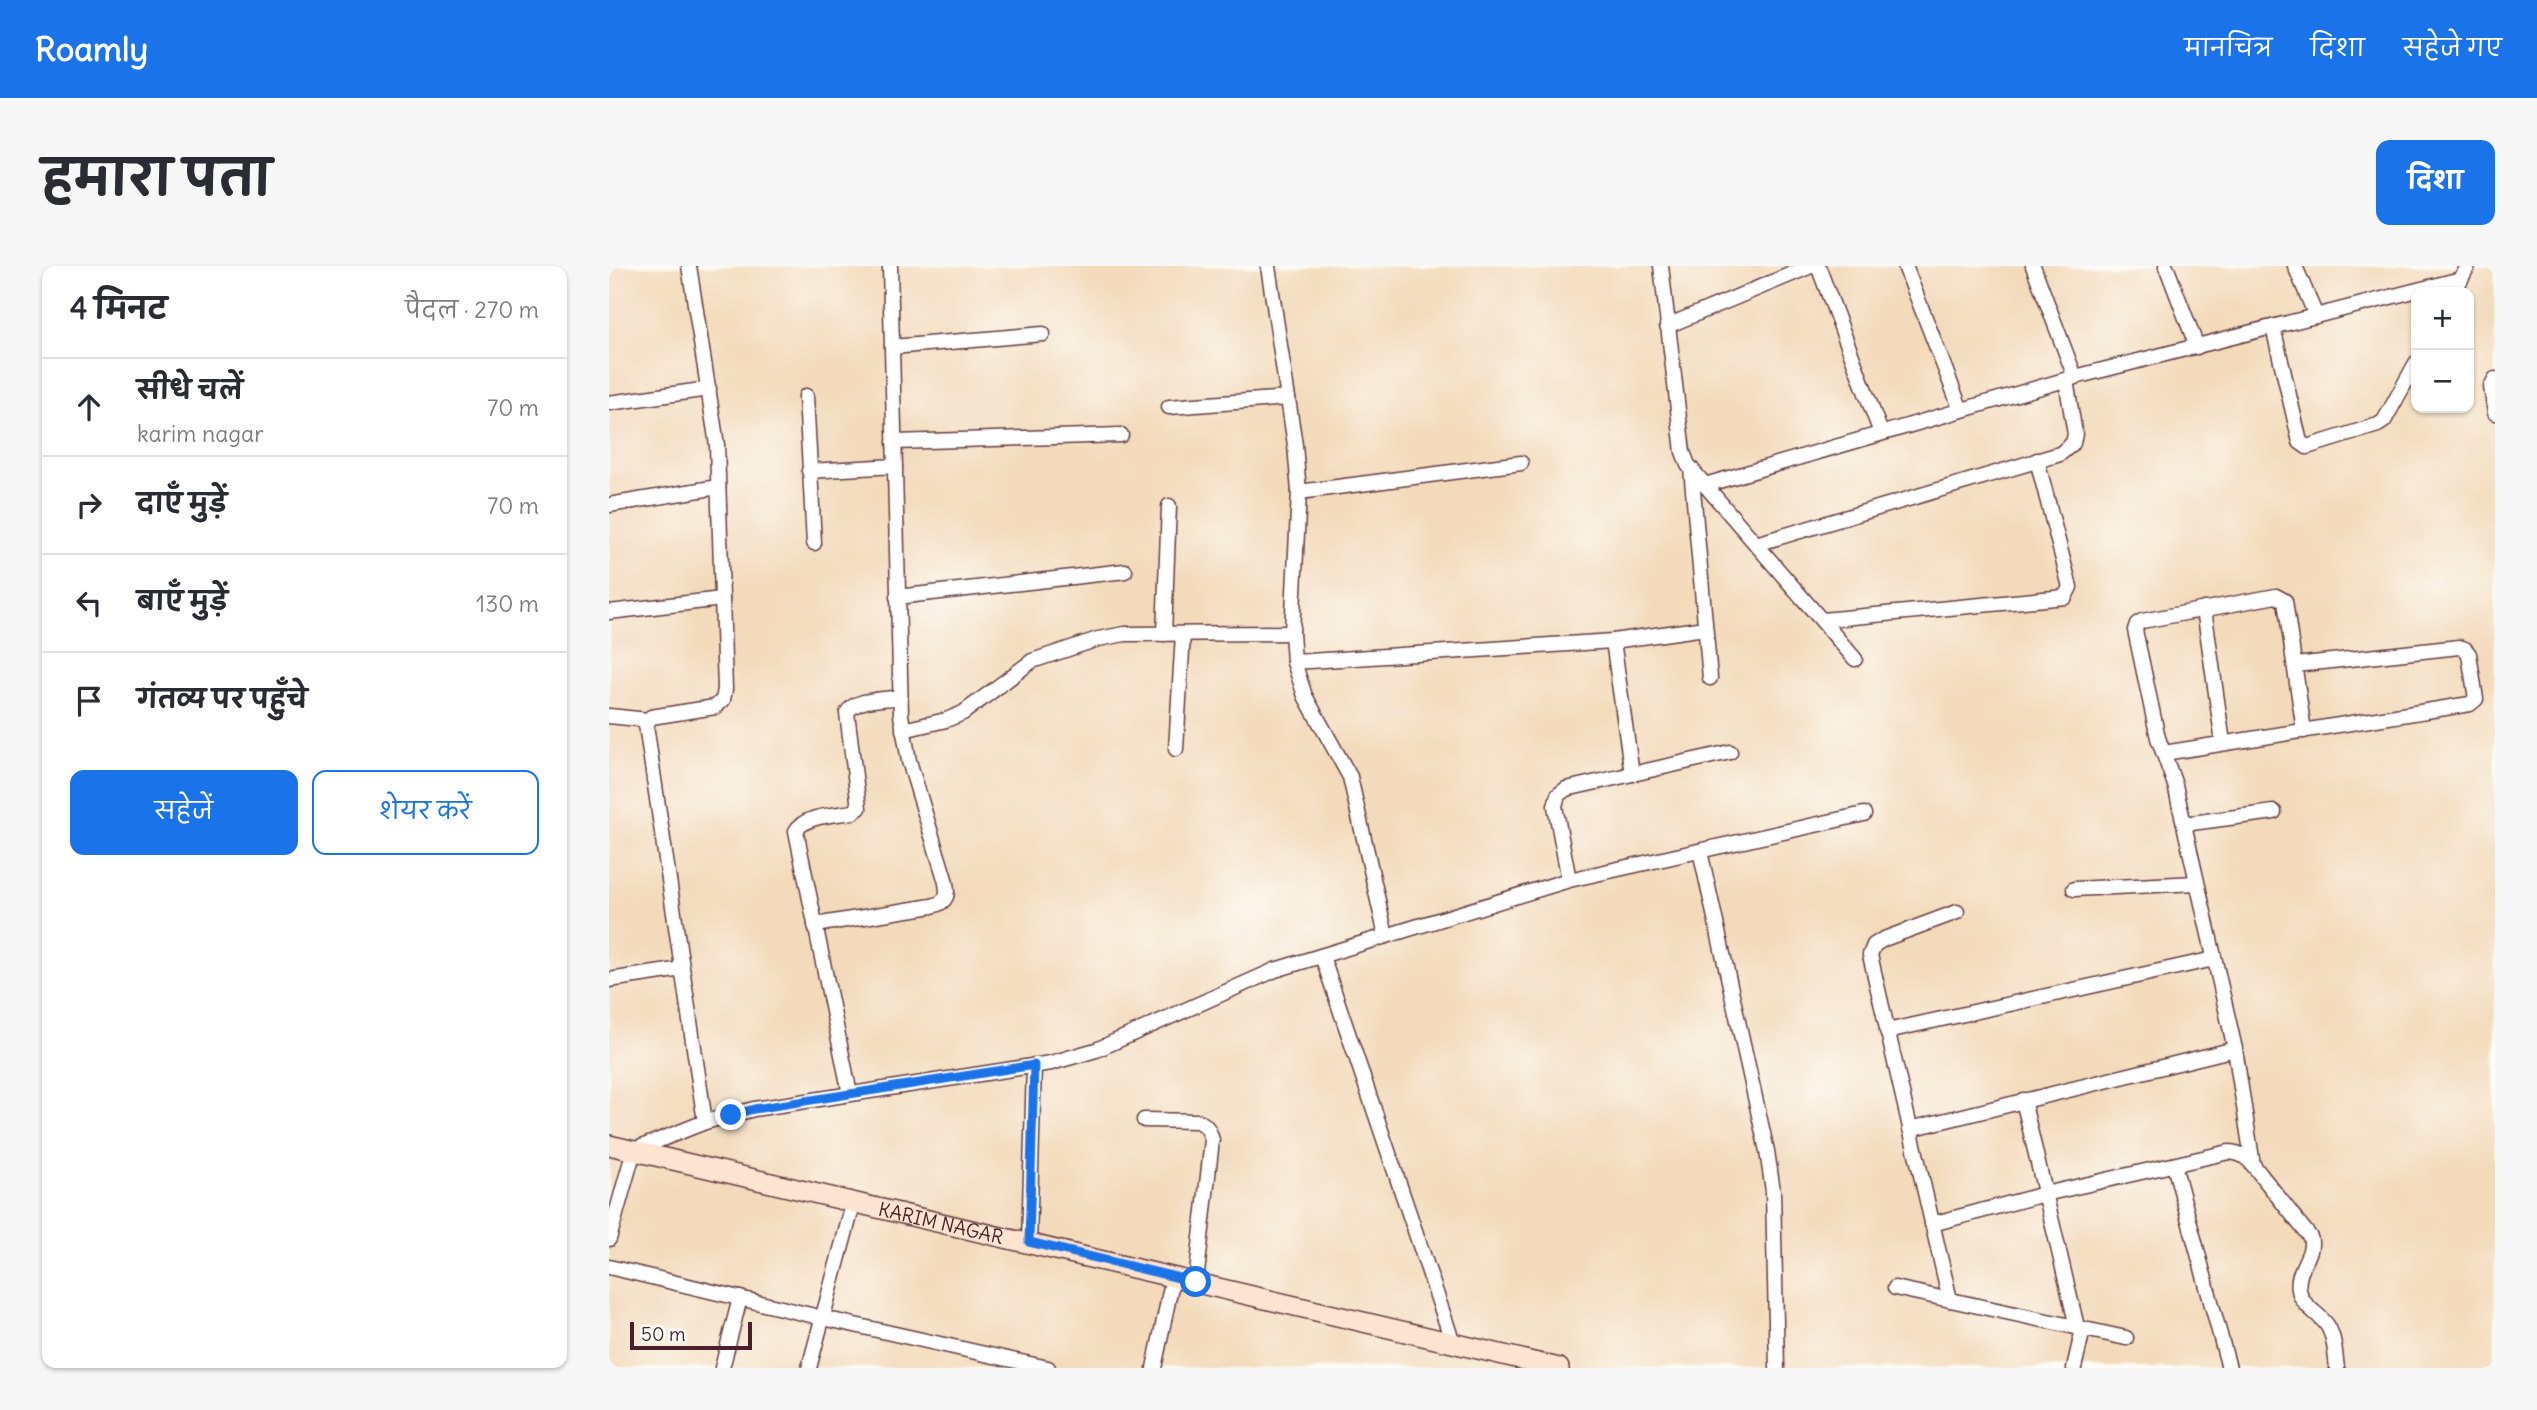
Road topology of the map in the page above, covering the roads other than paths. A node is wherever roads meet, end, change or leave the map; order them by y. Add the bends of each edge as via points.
1 (689, 266) edge
2 (890, 266) edge
3 (1268, 266) edge
4 (1661, 266) edge
5 (1811, 266) edge
6 (1818, 266) edge
7 (1905, 266) edge
8 (2033, 266) edge
9 (2166, 266) edge
10 (2295, 266) edge
11 (2468, 266) edge
12 (2457, 286) edge
13 (2316, 316) junction
14 (1667, 326) junction
15 (2273, 327) junction
16 (1043, 334) dead end
17 (2197, 346) junction
18 (892, 347) junction
19 (2411, 372) edge
20 (2070, 379) junction
21 (2494, 385) edge
22 (709, 388) junction
23 (806, 396) dead end
24 (1288, 397) junction
25 (609, 403) edge
26 (1169, 407) dead end
27 (1961, 410) junction
28 (2495, 412) edge
29 (1881, 433) junction
30 (1121, 435) dead end
31 (894, 442) junction
32 (2037, 460) junction
33 (1521, 463) dead end
34 (895, 466) junction
35 (1691, 468) junction
36 (809, 471) junction
37 (1705, 485) junction
38 (718, 487) junction
39 (1299, 492) junction
40 (609, 505) edge
41 (1169, 506) dead end
42 (814, 544) dead end
43 (1756, 544) junction
44 (1125, 571) dead end
45 (897, 597) junction
46 (722, 598) junction
47 (2204, 609) junction
48 (609, 612) edge
49 (1822, 620) junction
50 (1705, 628) junction
51 (1292, 633) junction
52 (1164, 634) junction
53 (1183, 634) junction
54 (1613, 641) junction
55 (1855, 659) dead end
56 (1294, 662) junction
57 (2295, 665) junction
58 (1710, 678) dead end
59 (899, 697) junction
60 (609, 716) edge
61 (648, 720) junction
62 (903, 730) junction
63 (2304, 731) junction
64 (2224, 743) junction
65 (1176, 749) dead end
66 (1730, 752) dead end
67 (2164, 753) junction
68 (1632, 774) junction
69 (2274, 812) dead end
70 (1864, 814) dead end
71 (2184, 824) junction
72 (1700, 851) junction
73 (1569, 880) junction
74 (2197, 883) junction
75 (2074, 889) dead end
76 (1957, 912) dead end
77 (815, 925) junction
78 (1386, 936) junction
79 (1322, 956) junction
80 (2214, 960) junction
81 (683, 969) junction
82 (609, 980) edge
83 (1887, 1031) junction
84 (2235, 1049) junction
85 (1034, 1065) junction
86 (850, 1094) junction
87 (2023, 1100) junction
88 (1144, 1120) dead end
89 (705, 1122) junction
90 (1910, 1129) junction
91 (609, 1144) edge
92 (633, 1150) junction
93 (2173, 1165) junction
94 (2253, 1165) junction
95 (2045, 1194) junction
96 (854, 1201) junction
97 (1932, 1224) junction
98 (609, 1239) edge
99 (1029, 1242) junction
100 (609, 1267) edge
101 (1173, 1277) junction
102 (1196, 1282) junction
103 (1895, 1288) dead end
104 (740, 1298) junction
105 (1950, 1300) junction
106 (823, 1318) junction
107 (2080, 1328) junction
108 (2126, 1338) dead end
109 (1453, 1343) junction
110 (1515, 1363) edge
111 (722, 1368) edge
112 (810, 1368) edge
113 (1048, 1368) edge
114 (1154, 1368) edge
115 (1559, 1368) edge
116 (1777, 1368) edge
117 (2074, 1368) edge
118 (2229, 1368) edge
119 (2337, 1368) edge

1 - 22 street
2 - 18 street
3 - 24 street
4 - 14 street
5 - 14 street
6 - 29 street
7 - 27 street
8 - 20 street
9 - 17 street
10 - 13 street
11 - 12 street
12 - 13 street
13 - 15 street
14 - 35 street via 1683,452
15 - 17 street
15 - 19 street via 2300,442 2307,447 2384,421
16 - 18 street
17 - 20 street
18 - 31 street
20 - 27 street
20 - 32 street via 2073,443 2060,454
21 - 28 street
22 - 25 street
22 - 38 street
23 - 36 street
24 - 26 street
24 - 39 street
27 - 29 street
29 - 37 street
30 - 31 street
31 - 34 street
32 - 43 street
32 - 49 street via 2070,587 2065,597
33 - 39 street
34 - 36 street
34 - 45 street
35 - 37 street
35 - 50 street
36 - 42 street
37 - 43 street
38 - 40 street
38 - 46 street
39 - 51 street
41 - 52 street
43 - 49 street
44 - 45 street
45 - 59 street
46 - 48 street
46 - 61 street via 723,700 709,709
47 - 57 street via 2281,597
47 - 64 street
47 - 67 street via 2142,621 2135,630
49 - 55 street
50 - 54 street
50 - 58 street
51 - 53 street
51 - 56 street
52 - 53 street
52 - 62 street via 1115,635 1039,658 963,713
53 - 65 street
54 - 56 street
54 - 68 street
56 - 78 street via 1305,696 1350,777
57 - 63 street
57 - 63 street via 2459,647 2469,654 2477,693 2470,704
59 - 62 street
59 - 77 street via 859,703 847,713 859,808 798,826 796,836
60 - 61 street
61 - 81 street
62 - 77 street via 948,896 939,905
63 - 64 street
64 - 67 street
66 - 68 street
67 - 71 street
68 - 73 street via 1566,789 1558,795 1555,806
69 - 71 street
70 - 72 street
71 - 74 street
72 - 73 street
72 - 116 street via 1769,1164
73 - 78 street
74 - 75 street
74 - 80 street
76 - 83 street via 1874,945 1871,966
77 - 86 street
78 - 79 street
79 - 85 street via 1257,977 1096,1050
79 - 109 street
80 - 83 street
80 - 84 street
81 - 82 street
81 - 89 street
83 - 90 street
84 - 87 street
84 - 94 street
85 - 86 street
85 - 99 street
86 - 89 street
87 - 90 street
87 - 95 street
88 - 102 street via 1198,1121 1205,1124 1212,1140
89 - 92 street
90 - 97 street
91 - 92 street, KARIM NAGAR
92 - 96 street, KARIM NAGAR
92 - 98 street
93 - 94 street via 2229,1152 2247,1157
93 - 95 street
93 - 118 street
94 - 119 street via 2311,1237 2312,1248 2298,1288 2302,1300 2328,1327
95 - 97 street
95 - 107 street
96 - 99 street, KARIM NAGAR
96 - 106 street
97 - 105 street
99 - 101 street, KARIM NAGAR
100 - 104 street
101 - 102 street, KARIM NAGAR
101 - 114 street
102 - 109 street, KARIM NAGAR
103 - 105 street
104 - 106 street
104 - 111 street
105 - 107 street
106 - 112 street
106 - 113 street
107 - 108 street
107 - 117 street
109 - 110 street, KARIM NAGAR
110 - 115 street, KARIM NAGAR

